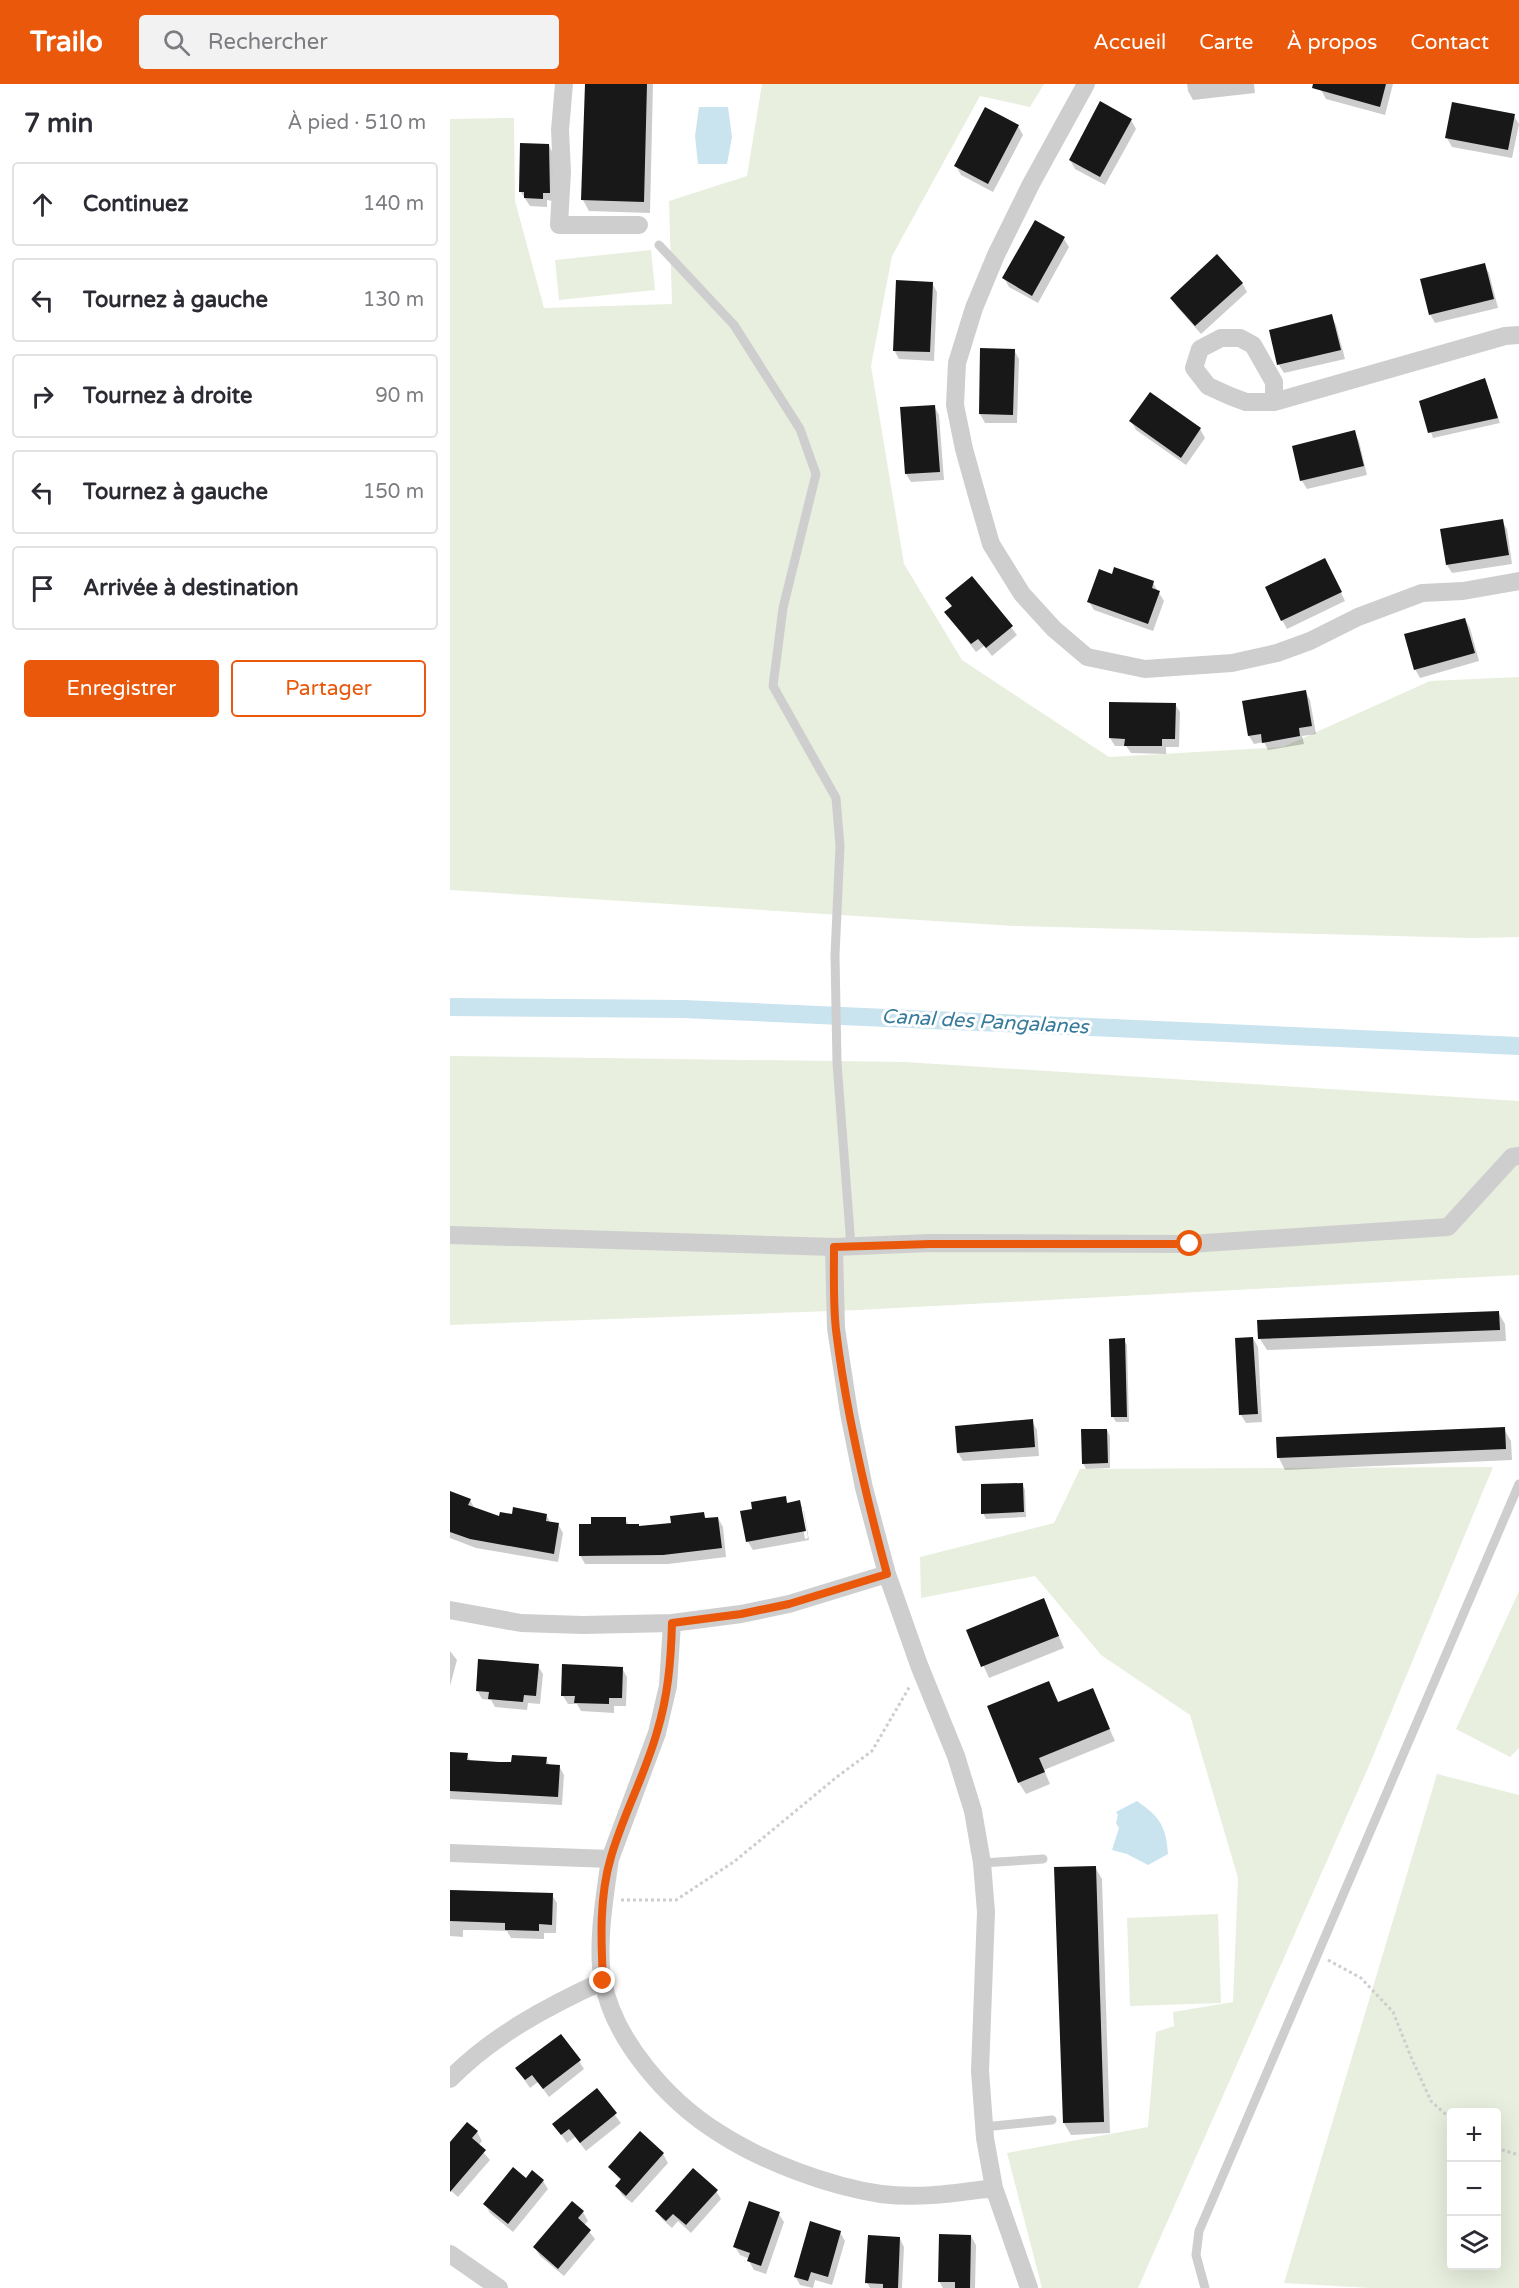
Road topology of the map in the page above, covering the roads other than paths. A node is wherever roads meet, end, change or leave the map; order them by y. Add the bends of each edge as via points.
1 (564, 84) edge
2 (1086, 84) edge
3 (639, 225) dead end
4 (659, 244) dead end
5 (1519, 335) edge
6 (1274, 402) junction
7 (1519, 581) edge
8 (1519, 1156) edge
9 (450, 1235) edge
10 (843, 1247) junction
11 (1519, 1484) edge
12 (887, 1574) junction
13 (450, 1610) edge
14 (672, 1623) junction
15 (450, 1853) edge
16 (610, 1859) junction
17 (1043, 1859) dead end
18 (982, 1863) junction
19 (603, 1981) junction
20 (450, 2079) edge
21 (1052, 2120) dead end
22 (984, 2127) junction
23 (994, 2188) junction
24 (450, 2254) edge
25 (499, 2288) edge
26 (1029, 2288) edge
27 (1205, 2288) edge

1 - 3 street via 559,225
2 - 7 street via 996,255 957,363 956,405 975,492 991,544 1022,594 1053,629 1087,657 1145,669 1232,663 1277,653 1422,593 1463,591
4 - 10 lane via 734,325 800,429 816,474 783,608 773,686 836,798 840,846 835,955
5 - 6 street
6 - 6 street via 1245,402 1208,386 1194,368 1200,349 1221,338 1240,338 1253,345 1274,382
8 - 10 street via 1512,1157 1448,1227 1190,1244
9 - 10 street
10 - 12 street via 836,1328 864,1488
11 - 27 lane via 1199,2231 1196,2255
12 - 14 street via 789,1604
12 - 18 street via 956,1756 973,1812
13 - 14 street via 521,1623
14 - 16 street via 668,1686 657,1733
15 - 16 street
16 - 19 street via 601,1938
17 - 18 lane
18 - 22 street via 986,1912 980,2071
19 - 20 street via 525,2021
19 - 23 street via 616,2019 635,2054 677,2100 729,2139 790,2168 880,2194 929,2196
21 - 22 lane
22 - 23 street
23 - 26 street
24 - 25 street

